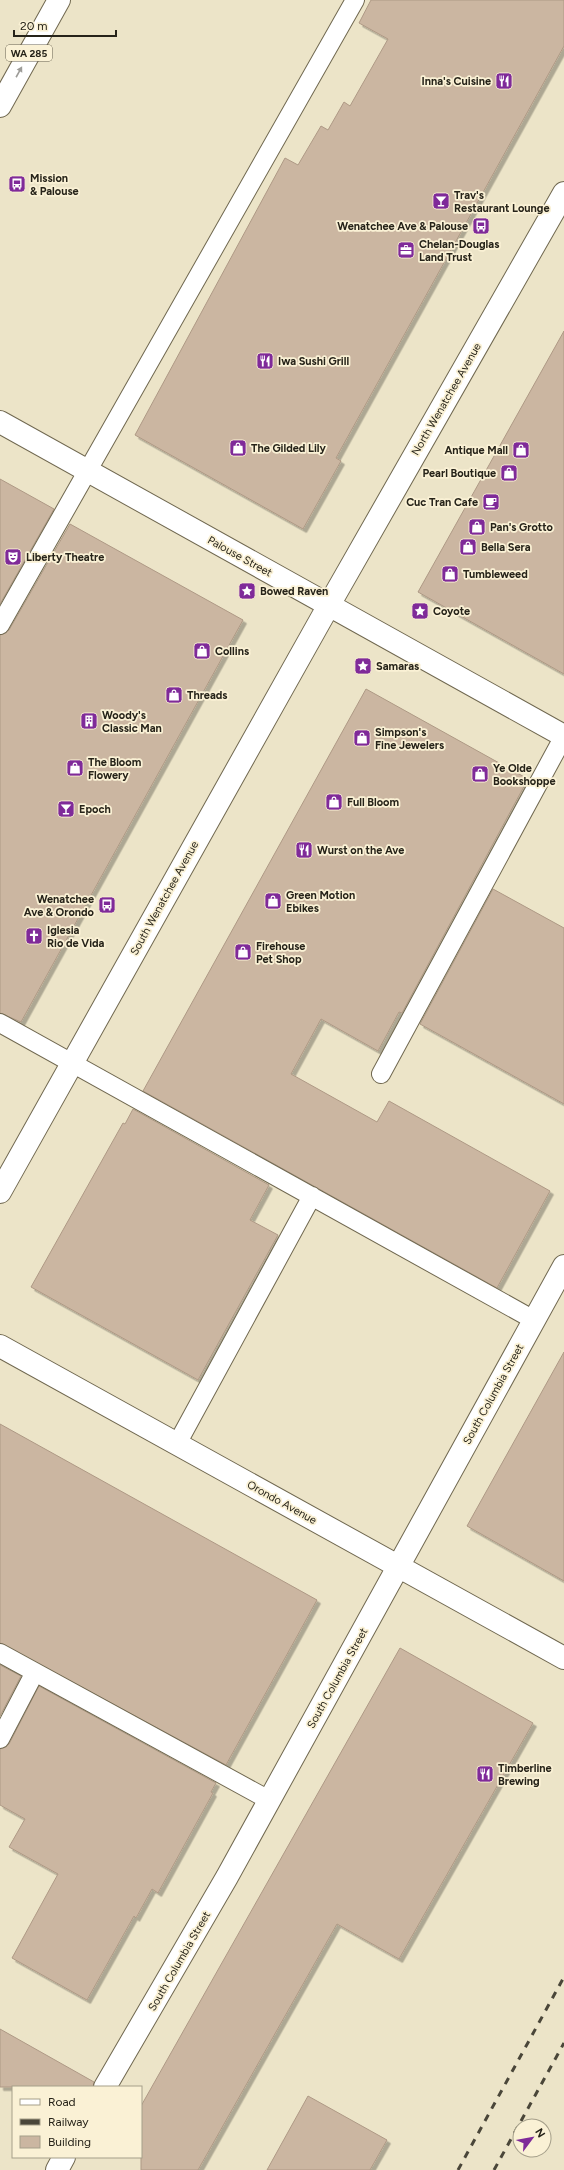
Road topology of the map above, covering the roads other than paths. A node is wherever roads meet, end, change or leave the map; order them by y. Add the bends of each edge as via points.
1 (59, 0) edge
2 (355, 0) edge
3 (0, 106) edge
4 (564, 194) edge
5 (0, 422) edge
6 (87, 470) junction
7 (329, 605) junction
8 (0, 625) edge
9 (564, 736) edge
10 (0, 1023) edge
11 (72, 1063) junction
12 (381, 1074) dead end
13 (0, 1192) edge
14 (312, 1196) junction
15 (564, 1266) edge
16 (534, 1320) junction
17 (0, 1346) edge
18 (177, 1444) junction
19 (398, 1566) junction
20 (0, 1653) edge
21 (564, 1658) edge
22 (35, 1672) junction
23 (0, 1739) edge
24 (269, 1800) junction
25 (106, 2086) edge
26 (63, 2158) edge
27 (57, 2170) edge

3 -> 1 main road, WA 285
2 - 6 lane
4 - 7 main road, North Wenatchee Avenue
5 - 6 main road, Palouse Street
6 - 7 main road, Palouse Street
6 - 8 lane
7 - 9 main road, Palouse Street
7 - 11 main road, South Wenatchee Avenue
9 - 12 lane
10 - 11 lane
11 - 13 main road, South Wenatchee Avenue
11 - 14 lane
14 - 16 lane
14 - 18 lane
15 - 16 main road, South Columbia Street
16 - 19 main road, South Columbia Street
17 - 18 main road, Orondo Avenue
18 - 19 main road, Orondo Avenue
19 - 21 main road, Orondo Avenue
19 - 24 main road, South Columbia Street
20 - 22 lane
22 - 23 lane
22 - 24 lane
24 - 25 main road, South Columbia Street
26 - 27 main road

